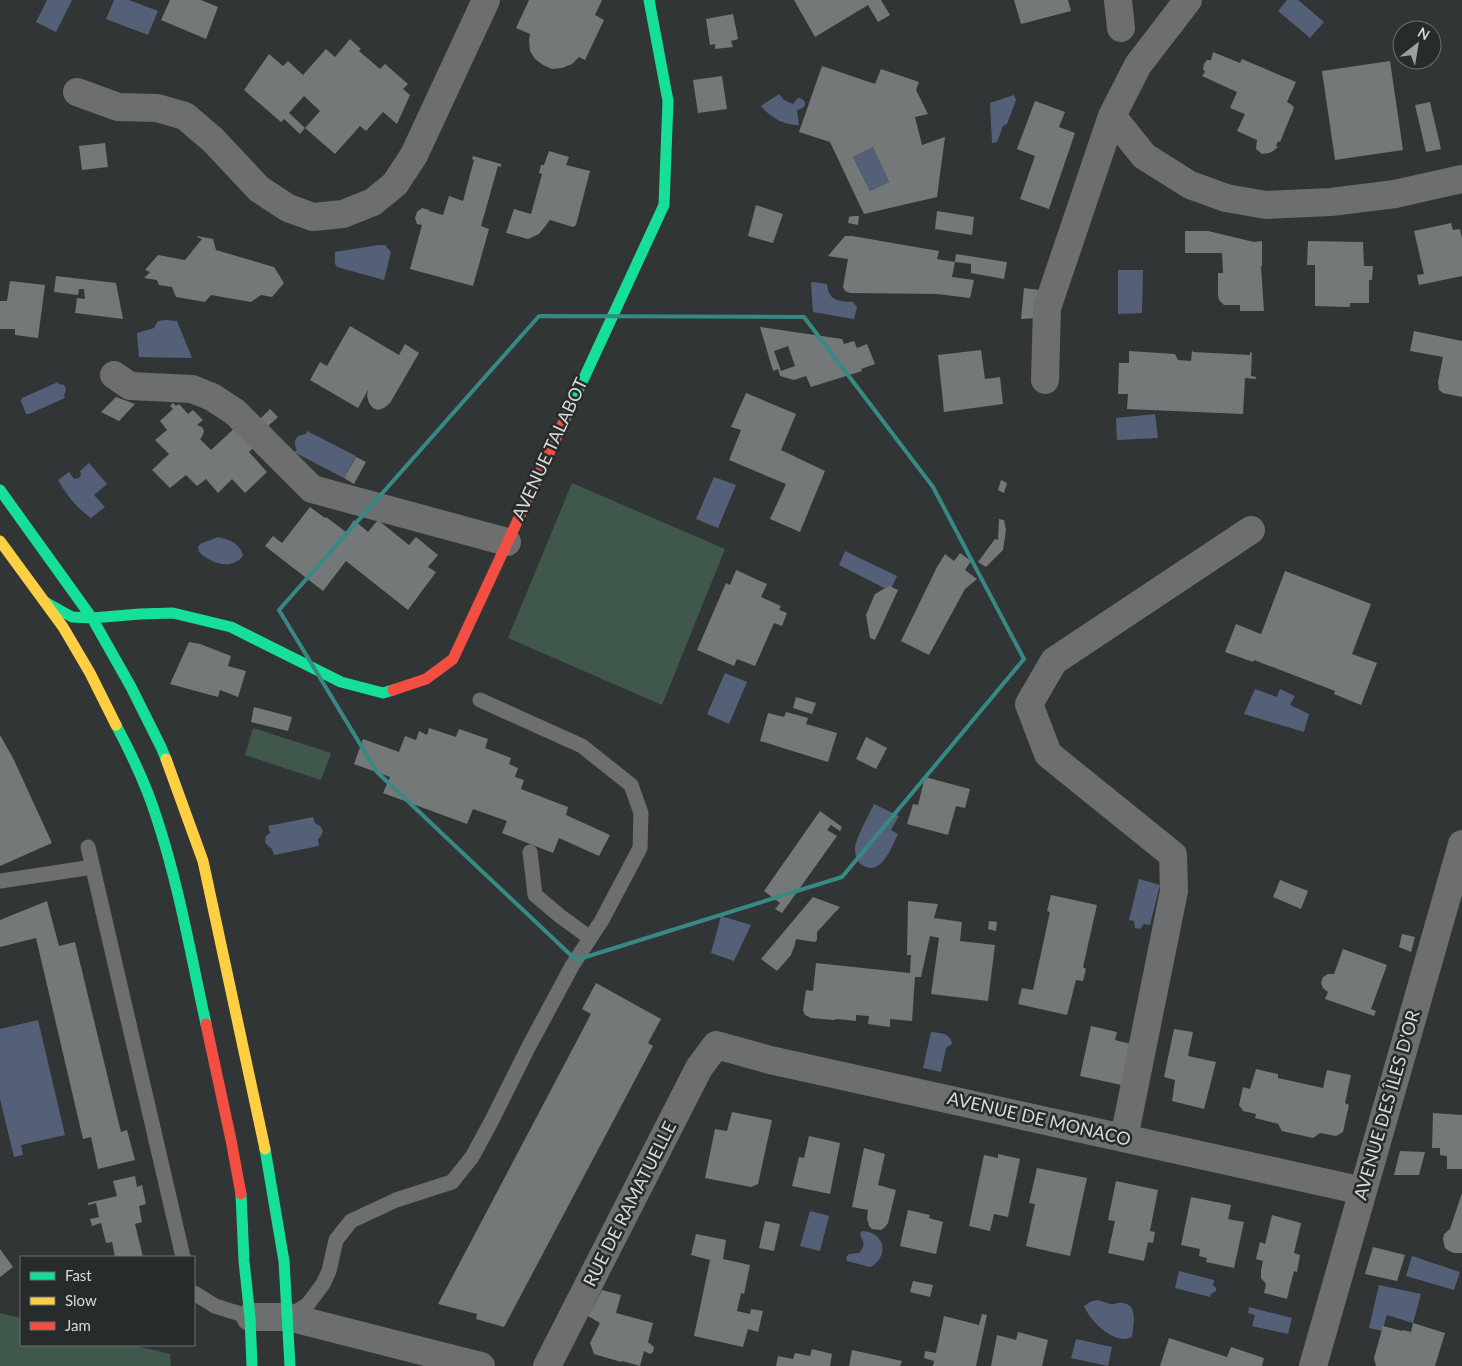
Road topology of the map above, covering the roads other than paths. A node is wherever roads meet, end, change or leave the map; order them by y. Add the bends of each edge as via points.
1 (486, 0) edge
2 (649, 0) edge
3 (1118, 0) edge
4 (1188, 0) edge
5 (1121, 28) dead end
6 (77, 92) dead end
7 (1112, 116) junction
8 (1462, 179) edge
9 (114, 375) dead end
10 (1046, 380) dead end
11 (0, 490) edge
12 (1251, 530) dead end
13 (0, 541) edge
14 (507, 542) junction
15 (44, 602) junction
16 (92, 618) junction
17 (480, 700) dead end
18 (88, 847) dead end
19 (530, 852) dead end
20 (1461, 859) edge
21 (93, 867) junction
22 (0, 881) edge
23 (590, 938) junction
24 (716, 1045) joint
25 (1124, 1138) junction
26 (1363, 1191) junction
27 (183, 1256) edge
28 (195, 1294) edge
29 (250, 1317) junction
30 (288, 1317) junction
31 (252, 1366) edge
32 (290, 1366) edge
33 (481, 1366) edge
34 (547, 1366) edge
35 (1313, 1366) edge

1 - 6 street via 414,155 395,184 372,202 343,214 313,217 288,208 259,189 213,140 185,116 157,108 118,107
2 - 14 main road, AVENUE TALABOT via 668,101 664,205
3 - 5 street
4 - 7 street via 1138,65
7 - 8 street via 1144,156 1190,185 1226,198 1266,205 1340,200 1395,194
7 - 10 street via 1047,308
9 - 14 street via 130,386 192,389 212,397 234,412 312,489
11 - 16 main road
12 - 25 street via 1054,661 1029,704 1048,754 1173,855 1174,891
13 - 15 main road
14 - 16 main road, AVENUE TALABOT via 453,659 426,678 383,693 341,682 231,627 173,613
15 - 16 main road, AVENUE TALABOT via 72,617
15 - 29 main road via 90,673 134,759 172,868 241,1196
16 - 30 main road via 161,747 203,861 266,1155 284,1261
17 - 23 lane via 582,746 631,785 641,813 640,848
18 - 21 lane
19 - 23 lane via 535,895
20 - 26 street, AVENUE DES ÎLES D'OR
21 - 22 lane
21 - 27 lane
23 - 30 lane via 572,966 491,1122 452,1182 396,1200 351,1221 336,1240 323,1284 308,1304
24 - 25 street, AVENUE DE MONACO via 770,1060
24 - 34 street, RUE DE RAMATUELLE via 699,1068
25 - 26 street, AVENUE DE MONACO
26 - 35 street, AVENUE DES ÎLES D'OR
28 - 29 lane via 215,1306
29 - 30 street
29 - 31 main road
30 - 32 main road
30 - 33 street

